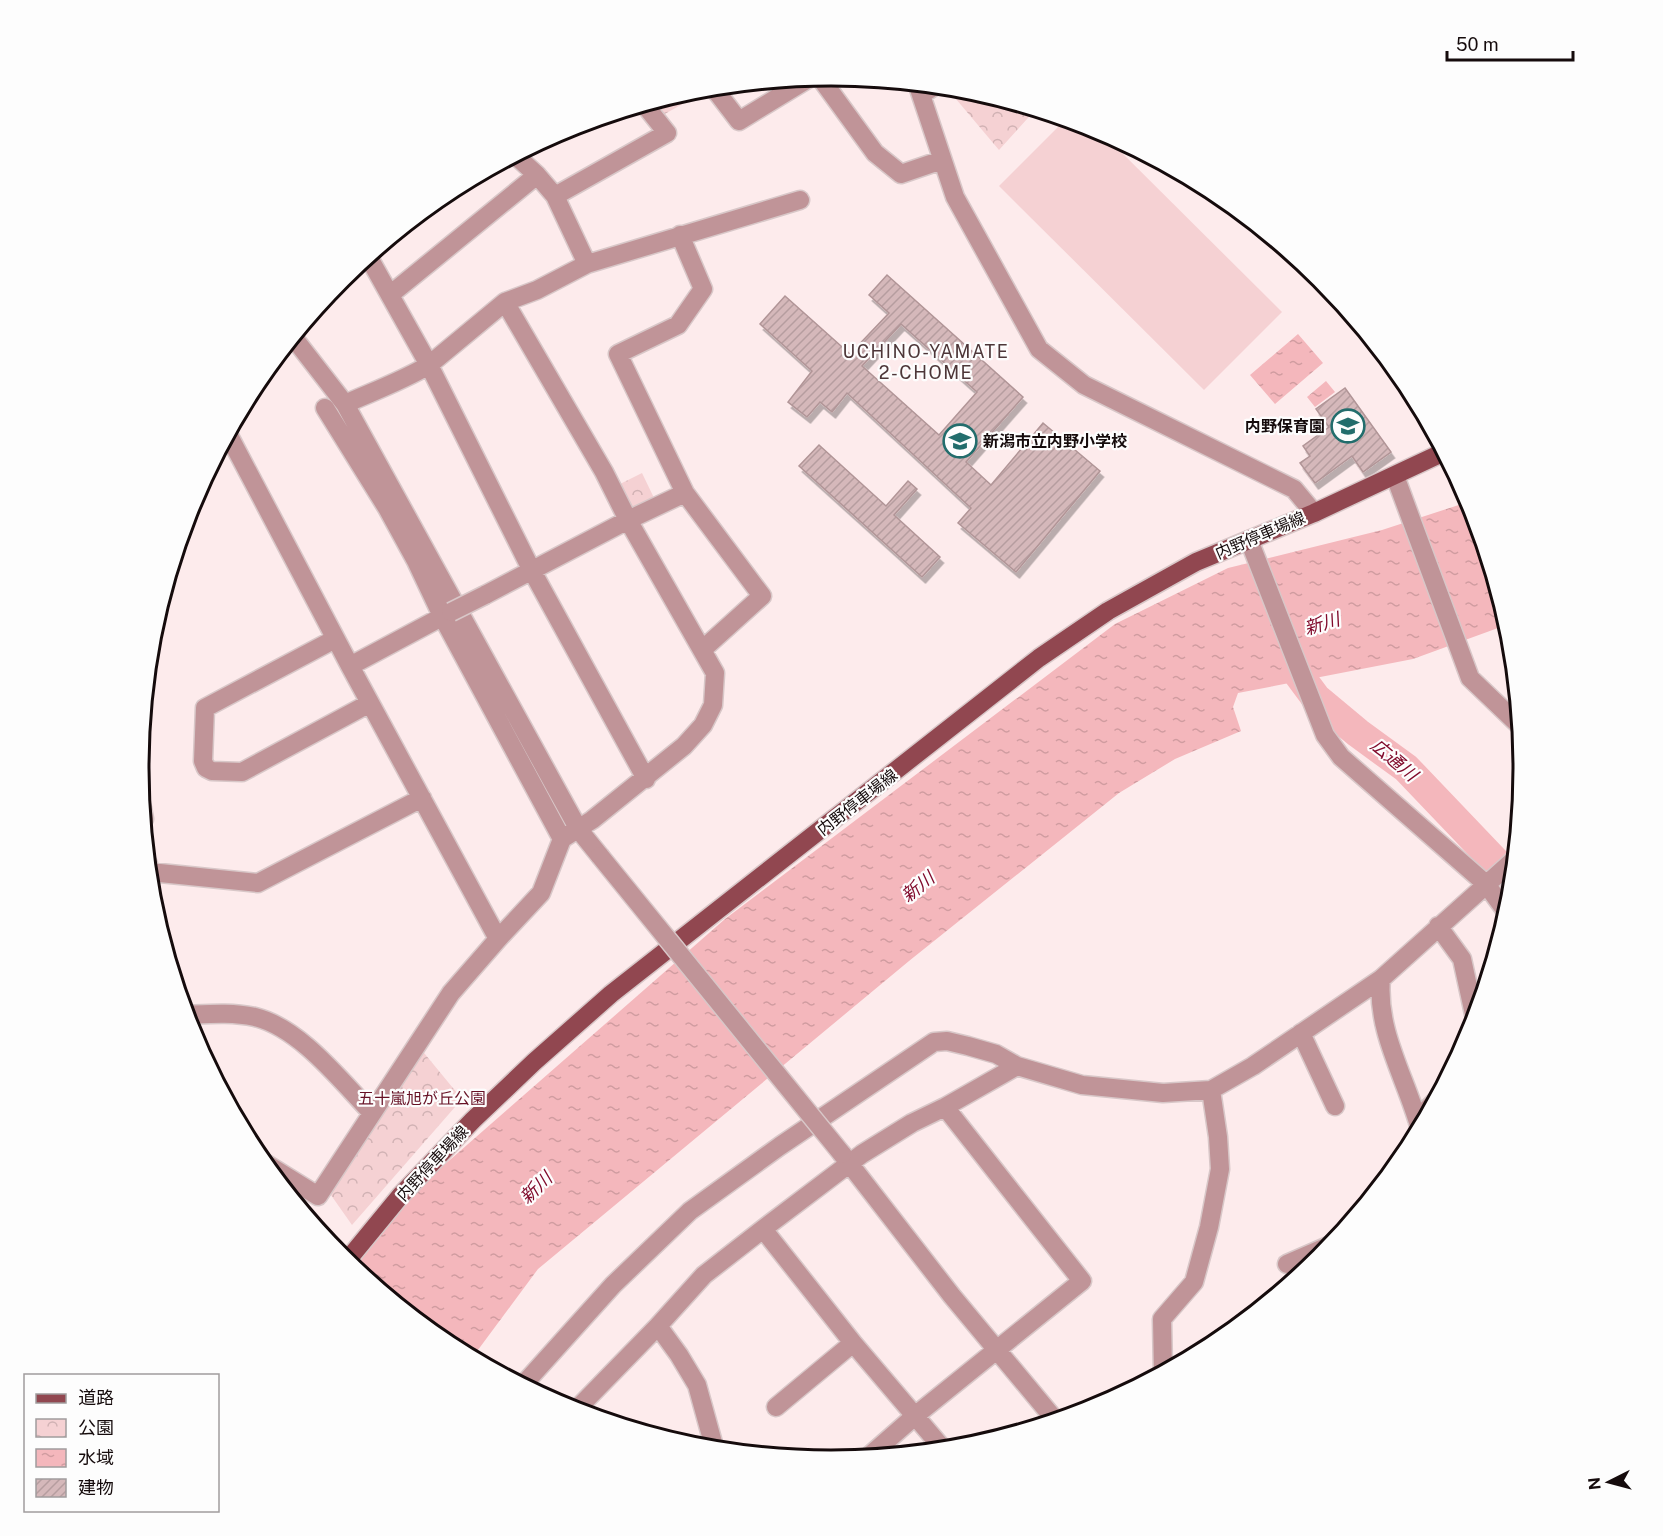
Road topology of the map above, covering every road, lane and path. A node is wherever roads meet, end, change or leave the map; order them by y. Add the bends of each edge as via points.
1 (826, 86) edge
2 (795, 87) edge
3 (926, 92) edge
4 (719, 95) edge
5 (650, 111) edge
6 (942, 160) junction
7 (521, 161) edge
8 (537, 175) junction
9 (555, 196) junction
10 (800, 200) dead end
11 (680, 235) junction
12 (372, 263) edge
13 (587, 264) junction
14 (391, 294) junction
15 (505, 302) junction
16 (298, 343) edge
17 (429, 365) junction
18 (345, 404) junction
19 (325, 408) dead end
20 (232, 442) edge
21 (1438, 455) edge
22 (1395, 476) junction
23 (685, 493) junction
24 (1314, 513) junction
25 (628, 520) junction
26 (1249, 540) junction
27 (531, 570) junction
28 (446, 614) junction
29 (335, 639) junction
30 (702, 650) junction
31 (350, 666) junction
32 (370, 703) junction
33 (1513, 719) edge
34 (646, 778) junction
35 (422, 798) junction
36 (579, 830) junction
37 (562, 839) junction
38 (1507, 866) edge
39 (158, 873) edge
40 (1488, 881) junction
41 (1501, 902) edge
42 (1438, 926) junction
43 (498, 939) junction
44 (1381, 979) junction
45 (1472, 1002) edge
46 (195, 1015) edge
47 (1301, 1033) junction
48 (1017, 1066) junction
49 (1211, 1090) junction
50 (1335, 1106) dead end
51 (945, 1107) junction
52 (372, 1113) junction
53 (1418, 1118) edge
54 (845, 1158) junction
55 (284, 1175) edge
56 (763, 1229) junction
57 (1311, 1253) edge
58 (352, 1254) edge
59 (1287, 1264) dead end
60 (658, 1326) junction
61 (853, 1343) junction
62 (998, 1350) junction
63 (1163, 1364) edge
64 (528, 1379) edge
65 (583, 1404) edge
66 (776, 1407) dead end
67 (1050, 1414) edge
68 (916, 1415) junction
69 (713, 1440) edge
70 (938, 1442) edge
71 (877, 1449) edge

1 - 6 street via 875,153 901,174
2 - 4 street via 739,121
3 - 6 street
5 - 9 street via 668,133
6 - 24 street via 955,197 1039,349 1084,385 1294,489
7 - 8 street
8 - 9 street
8 - 14 street
9 - 13 street
10 - 11 street
11 - 13 street
11 - 23 street via 703,290 678,325 618,354
12 - 14 street
13 - 15 street
14 - 17 street
15 - 17 street
15 - 25 street
16 - 18 street
17 - 18 street
17 - 27 street
18 - 36 street
19 - 28 street
20 - 29 street
21 - 22 main road, 内野停車場線
22 - 24 main road, 内野停車場線
22 - 33 street via 1470,678
23 - 25 street
23 - 30 street via 762,596
24 - 26 main road, 内野停車場線
25 - 27 street
25 - 30 street
26 - 40 street via 1325,735 1341,757
26 - 58 main road, 内野停車場線 via 1152,585 1039,658 630,979 473,1120 401,1195
27 - 28 street, bridge
27 - 34 street
28 - 31 street
28 - 37 street
29 - 31 street
29 - 32 street via 205,708 206,768 242,772
30 - 34 street via 715,673 713,705 703,725 684,746
31 - 32 street
32 - 35 street
34 - 36 street
35 - 39 street via 258,883
35 - 43 street
36 - 37 street
36 - 54 street, bridge
37 - 43 street via 541,893
38 - 40 street
40 - 41 street
40 - 42 street
42 - 44 street
42 - 45 street via 1462,958
43 - 52 street via 451,993
44 - 47 street
44 - 53 street via 1379,996 1386,1032
46 - 52 street via 229,1013 279,1026 303,1043
47 - 49 street
47 - 50 street
48 - 49 street via 1109,1088 1162,1093
48 - 51 street
48 - 64 street via 996,1054 947,1041 934,1042 892,1068 690,1211 613,1285
49 - 63 street via 1220,1169 1194,1282 1162,1319
51 - 54 street
51 - 62 street via 1082,1281
52 - 55 street via 318,1196
54 - 56 street
54 - 62 street
56 - 60 street via 704,1275
56 - 61 street
57 - 59 street
60 - 65 street
60 - 69 street via 697,1385
61 - 66 street
61 - 68 street
62 - 67 street
62 - 68 street
68 - 70 street
68 - 71 street

